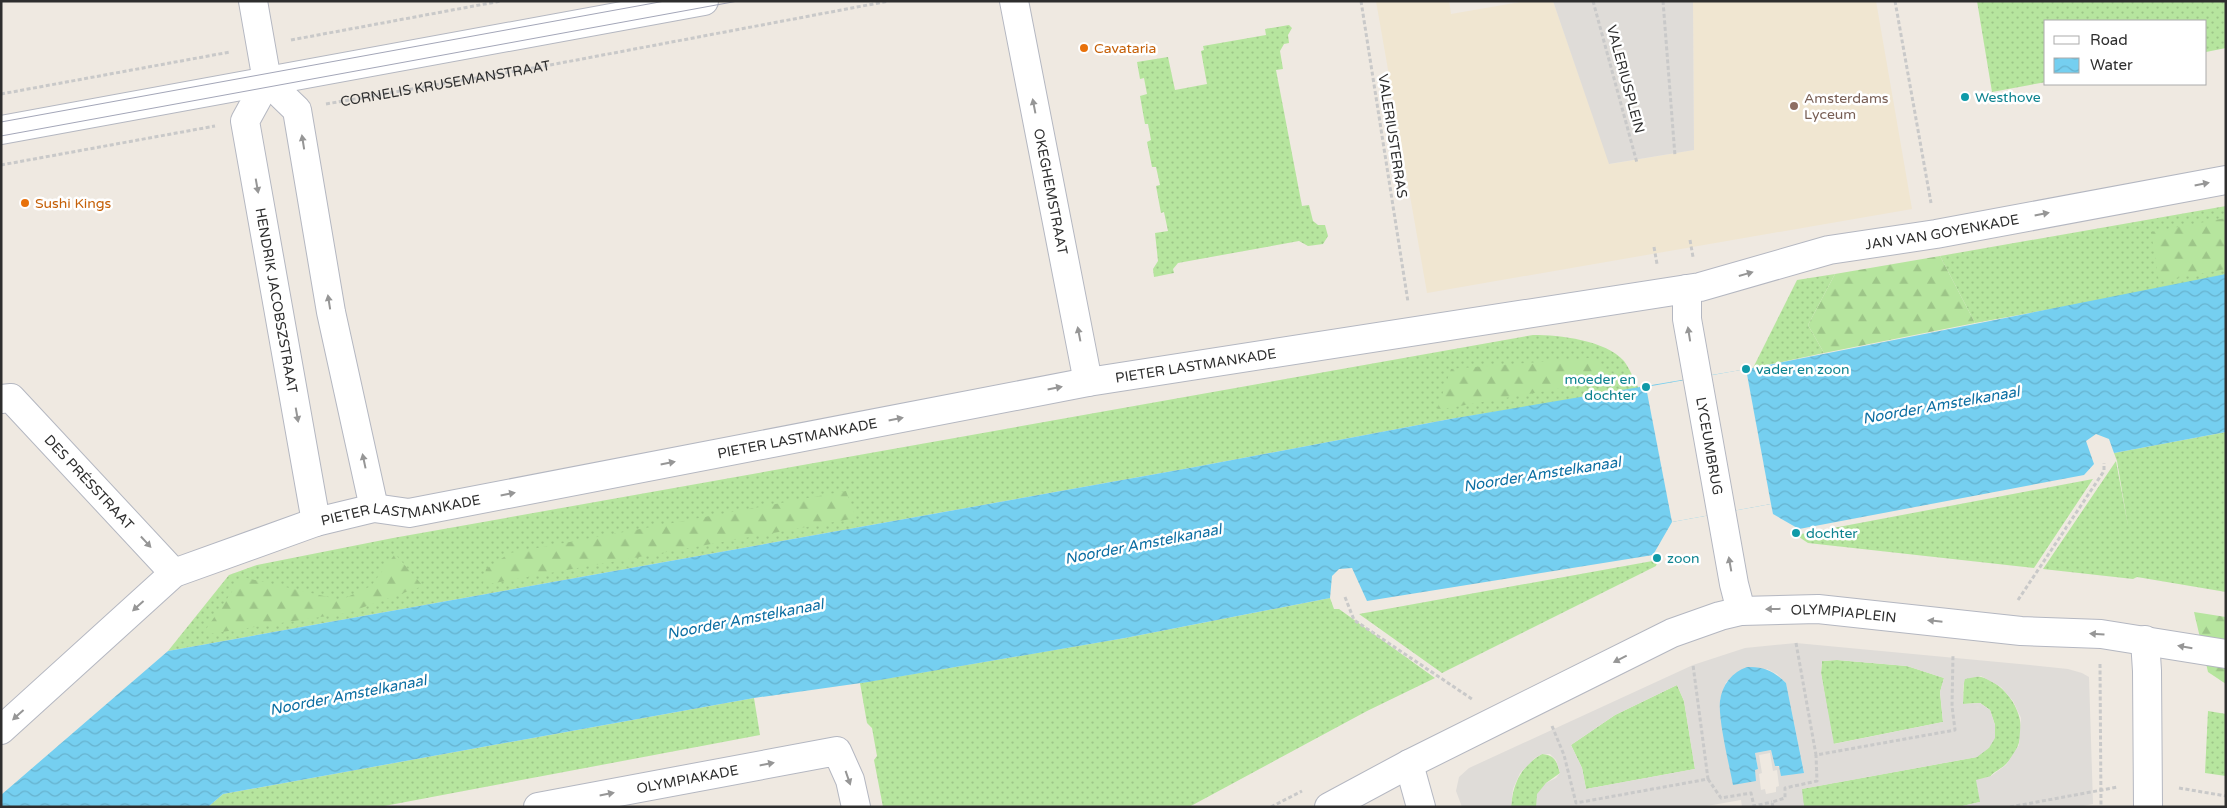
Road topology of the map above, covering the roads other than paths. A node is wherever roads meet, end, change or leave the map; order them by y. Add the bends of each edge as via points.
1 (253, 1) edge
2 (704, 1) edge
3 (1014, 1) edge
4 (266, 82) junction
5 (1, 130) edge
6 (2226, 180) edge
7 (1674, 291) junction
8 (1088, 382) junction
9 (1, 399) edge
10 (374, 508) junction
11 (316, 522) junction
12 (174, 573) junction
13 (1741, 611) junction
14 (2145, 640) junction
15 (2226, 654) edge
16 (1, 730) edge
17 (1409, 764) junction
18 (541, 806) edge
19 (856, 807) edge
20 (1329, 807) edge
21 (1421, 807) edge
22 (2148, 807) edge

1 - 4 street
2 - 4 street
8 -> 3 street, OKEGHEMSTRAAT
4 - 5 street
10 -> 4 street via 331,312 297,110
4 -> 11 street, HENDRIK JACOBSZSTRAAT via 245,121
7 -> 6 street, JAN VAN GOYENKADE via 1700,287 1829,250 1936,234
7 - 8 street, PIETER LASTMANKADE
13 -> 7 street, LYCEUMBRUG via 1687,319
10 -> 8 street, PIETER LASTMANKADE via 409,514
9 -> 12 street, DES PRÉSSTRAAT via 10,398
10 - 11 street, PIETER LASTMANKADE
11 - 12 street, PIETER LASTMANKADE
12 -> 16 street, PIETER LASTMANKADE
14 -> 13 street, OLYMPIAPLEIN via 2101,634 2021,631 1818,609
13 -> 17 street, OLYMPIAPLEIN via 1672,633
15 -> 14 street, OLYMPIAPLEIN
14 - 22 street
17 - 20 street, OLYMPIAPLEIN
17 - 21 street
18 -> 19 street, OLYMPIAKADE via 837,751 850,780

